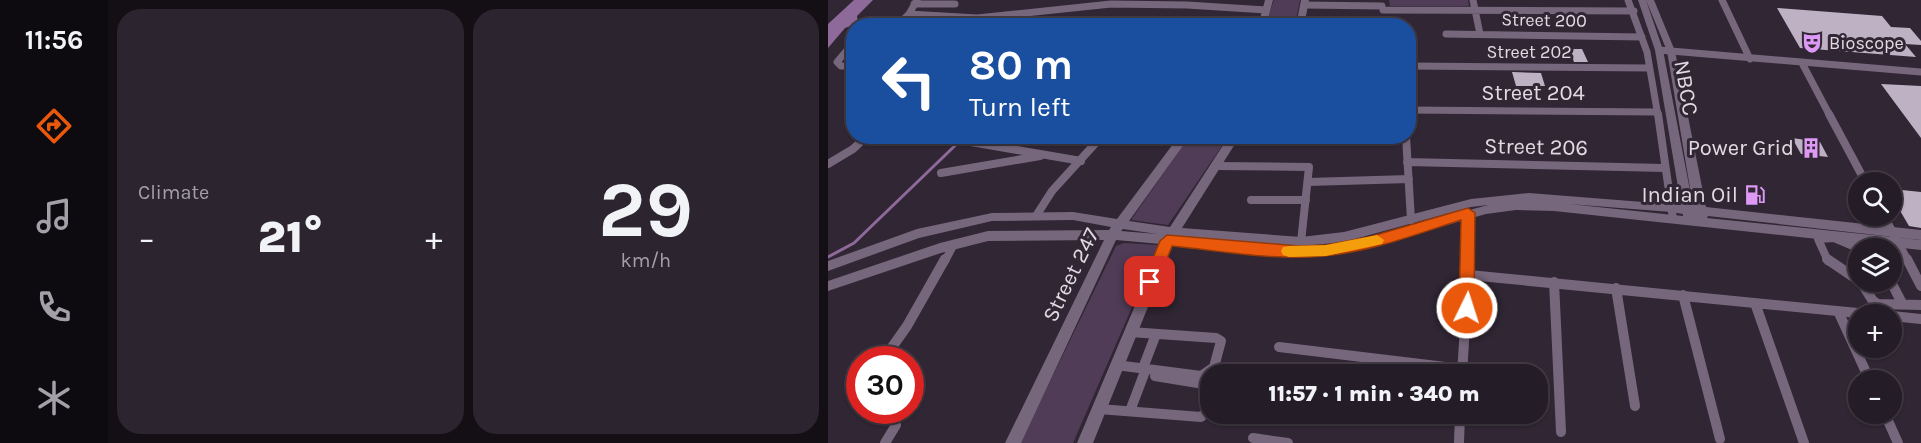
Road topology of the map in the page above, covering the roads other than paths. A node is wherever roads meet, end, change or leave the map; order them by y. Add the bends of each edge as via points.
1 (1249, 0) edge
2 (1269, 0) edge
3 (1473, 0) edge
4 (1537, 0) edge
5 (1593, 0) edge
6 (1629, 0) edge
7 (1642, 0) edge
8 (1650, 0) edge
9 (1722, 0) edge
10 (916, 2) edge
11 (1112, 2) edge
12 (1305, 3) edge
13 (955, 4) dead end
14 (1382, 5) edge
15 (1254, 9) junction
16 (1266, 10) junction
17 (1475, 10) junction
18 (1540, 10) junction
19 (1598, 11) junction
20 (1634, 12) junction
21 (909, 14) junction
22 (1006, 15) junction
23 (905, 18) edge
24 (1008, 18) edge
25 (1264, 18) edge
26 (1302, 18) edge
27 (1446, 34) dead end
28 (1480, 34) junction
29 (1642, 37) junction
30 (1659, 50) junction
31 (846, 51) edge
32 (1671, 51) junction
33 (1750, 58) junction
34 (1802, 63) junction
35 (846, 66) edge
36 (1416, 66) edge
37 (1649, 68) junction
38 (1921, 72) edge
39 (1416, 110) edge
40 (1656, 112) junction
41 (858, 144) edge
42 (983, 144) edge
43 (1095, 144) edge
44 (1179, 144) edge
45 (1230, 144) edge
46 (1406, 144) edge
47 (1046, 155) junction
48 (1081, 161) junction
49 (1407, 162) junction
50 (828, 164) edge
51 (1215, 166) junction
52 (1664, 168) junction
53 (1860, 172) edge
54 (941, 173) dead end
55 (1409, 179) junction
56 (1308, 182) junction
57 (1251, 200) dead end
58 (1306, 200) junction
59 (1468, 213) junction
60 (1672, 214) junction
61 (1688, 215) junction
62 (1036, 216) junction
63 (1702, 217) junction
64 (1411, 220) junction
65 (1889, 226) edge
66 (1116, 230) junction
67 (1921, 235) edge
68 (1170, 236) junction
69 (1895, 237) junction
70 (1301, 242) junction
71 (954, 244) junction
72 (1848, 244) edge
73 (1921, 245) edge
74 (828, 266) edge
75 (1848, 273) edge
76 (1469, 275) junction
77 (1554, 282) junction
78 (828, 286) edge
79 (1921, 286) edge
80 (1616, 288) junction
81 (1867, 292) edge
82 (1896, 292) edge
83 (1683, 295) junction
84 (1755, 303) junction
85 (1902, 303) junction
86 (1921, 305) edge
87 (1838, 311) junction
88 (1848, 312) edge
89 (1902, 317) edge
90 (1921, 319) edge
91 (1130, 332) junction
92 (1156, 334) junction
93 (893, 346) edge
94 (1279, 347) dead end
95 (1403, 364) edge
96 (1463, 364) edge
97 (1115, 367) junction
98 (1865, 370) edge
99 (1144, 371) junction
100 (1200, 383) edge
101 (1635, 406) dead end
102 (1099, 409) junction
103 (1130, 411) junction
104 (1200, 417) edge
105 (1460, 424) edge
106 (1889, 424) edge
107 (896, 425) dead end
108 (1561, 432) dead end
109 (1253, 438) dead end
110 (1720, 439) dead end
111 (885, 443) edge
112 (1013, 443) edge
113 (1084, 443) edge
114 (1288, 443) edge
115 (1459, 443) edge
116 (1804, 443) edge
117 (1898, 443) edge

1 - 15 street
2 - 16 street
3 - 17 street
4 - 18 street
5 - 19 street
6 - 20 street
7 - 30 street, NBCC
8 - 32 street
9 - 33 street
10 - 13 street
10 - 21 street
11 - 15 street
11 - 22 street
12 - 14 street
12 - 26 street
14 - 17 street
15 - 16 street
16 - 25 street
17 - 18 street
17 - 28 street
18 - 19 street
19 - 20 street
20 - 29 street
21 - 22 street via 977,18
21 - 23 street
22 - 24 street
27 - 28 street, Street 200
28 - 29 street, Street 200
29 - 37 street
30 - 32 street
30 - 61 street, NBCC
31 - 35 street via 837,62
32 - 33 street
32 - 63 street
33 - 34 street
34 - 38 street
34 - 53 street
36 - 37 street, Street 202
37 - 40 street
39 - 40 street, Street 204
40 - 52 street
41 - 50 street
42 - 47 street
43 - 48 street
44 - 66 street, Street 247
45 - 51 street
46 - 49 street
47 - 48 street
47 - 54 street
48 - 62 street via 1052,191
49 - 52 street, Street 206
49 - 55 street
51 - 56 street via 1309,167
51 - 68 street
52 - 60 street
55 - 56 street
55 - 64 street
56 - 58 street
57 - 58 street
58 - 70 street
59 - 60 street via 1545,206
59 - 68 street via 1326,251 1299,252
59 - 76 street
60 - 61 street
60 - 64 street via 1529,197 1471,203
61 - 63 street
62 - 66 street via 1073,216
62 - 74 street via 992,217 952,224
63 - 69 street
64 - 70 street via 1344,237
65 - 69 street
66 - 68 street
66 - 71 street via 988,236
66 - 112 street, Street 247
67 - 69 street
68 - 70 street
68 - 91 street
69 - 73 street
69 - 79 street
71 - 78 street
71 - 93 street
72 - 75 street via 1834,238 1818,239 1827,260
76 - 77 street
76 - 96 street
77 - 80 street
77 - 108 street
80 - 83 street
80 - 101 street
81 - 85 street via 1878,304
82 - 85 street
83 - 84 street
83 - 110 street
84 - 87 street
84 - 116 street
85 - 86 street
87 - 88 street
87 - 98 street
89 - 90 street
91 - 92 street
91 - 97 street
92 - 99 street
92 - 99 street via 1221,341 1214,367 1201,376
94 - 95 street
97 - 99 street
97 - 102 street
99 - 100 street
99 - 103 street
102 - 103 street
102 - 113 street
103 - 104 street
105 - 115 street
106 - 117 street
107 - 111 street
109 - 114 street

